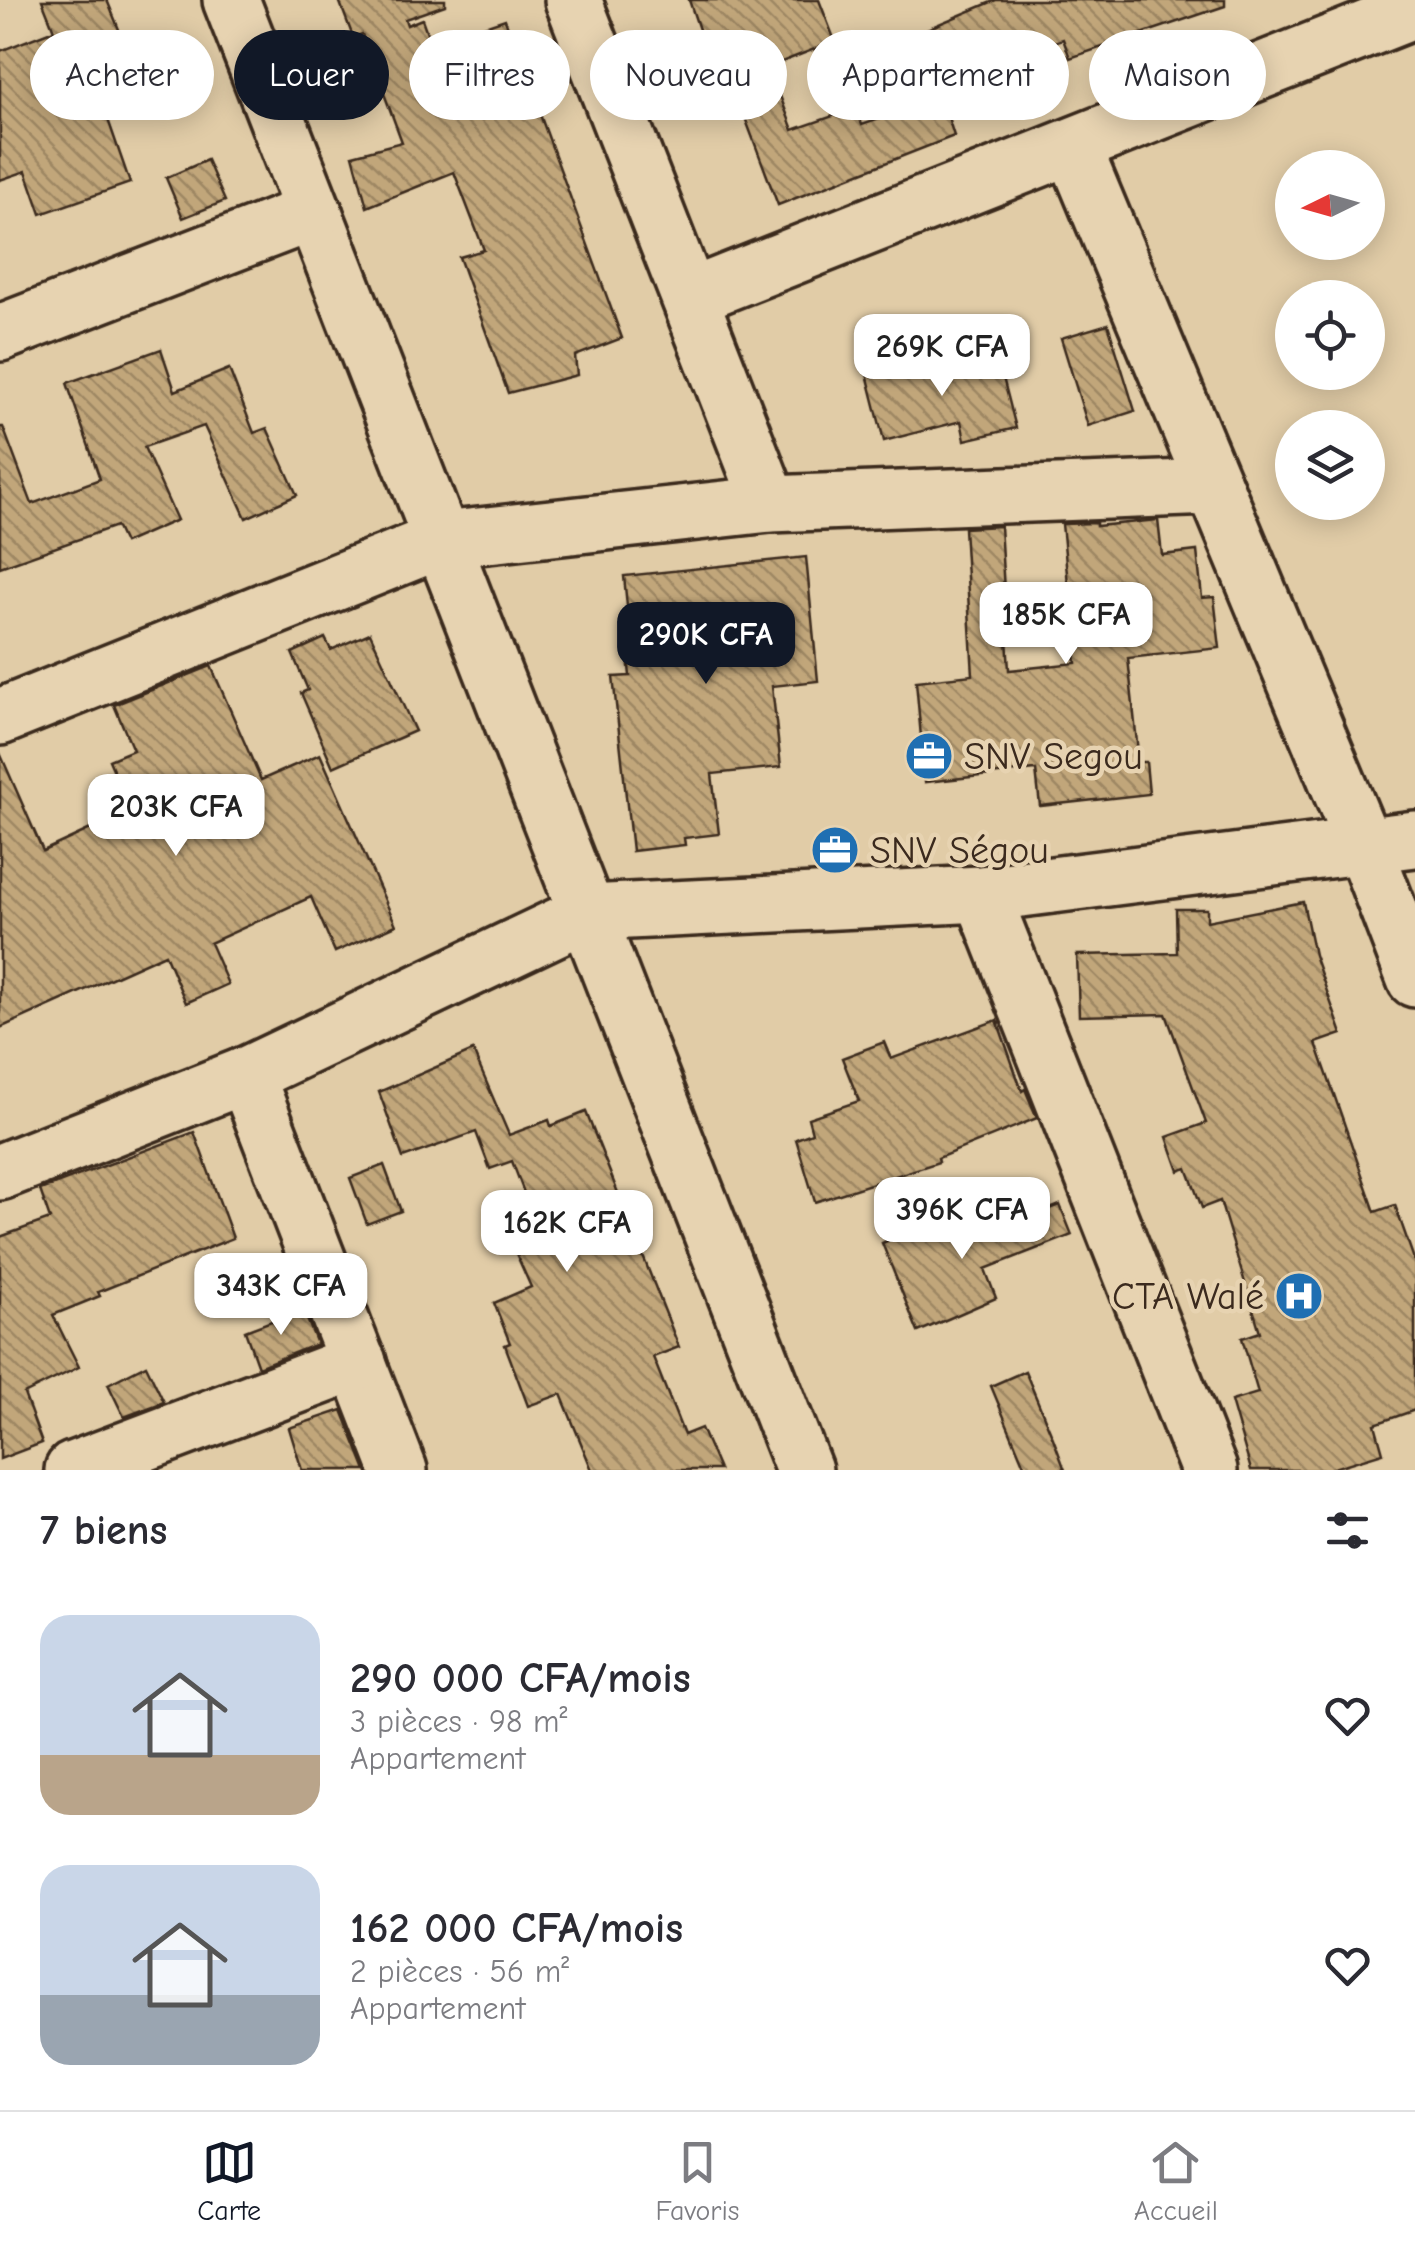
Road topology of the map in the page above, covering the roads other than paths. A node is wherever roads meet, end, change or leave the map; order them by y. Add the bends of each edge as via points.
1 (231, 0) edge
2 (574, 0) edge
3 (1415, 10) edge
4 (1073, 146) junction
5 (314, 212) junction
6 (690, 297) junction
7 (0, 333) edge
8 (1214, 487) junction
9 (770, 504) junction
10 (442, 540) junction
11 (0, 717) edge
12 (1390, 843) edge
13 (982, 894) junction
14 (587, 912) junction
15 (1415, 979) edge
16 (246, 1075) junction
17 (0, 1172) edge
18 (358, 1362) junction
19 (73, 1470) edge
20 (399, 1470) edge
21 (804, 1470) edge
22 (1209, 1470) edge

1 - 5 street
2 - 6 street
3 - 4 street
4 - 6 street
4 - 8 street
5 - 7 street
5 - 10 street
6 - 9 street
8 - 9 street
8 - 12 street
9 - 10 street
10 - 11 street
10 - 14 street
12 - 13 street
12 - 15 street
13 - 14 street
13 - 22 street
14 - 16 street
14 - 21 street
16 - 17 street
16 - 18 street
18 - 19 street
18 - 20 street

